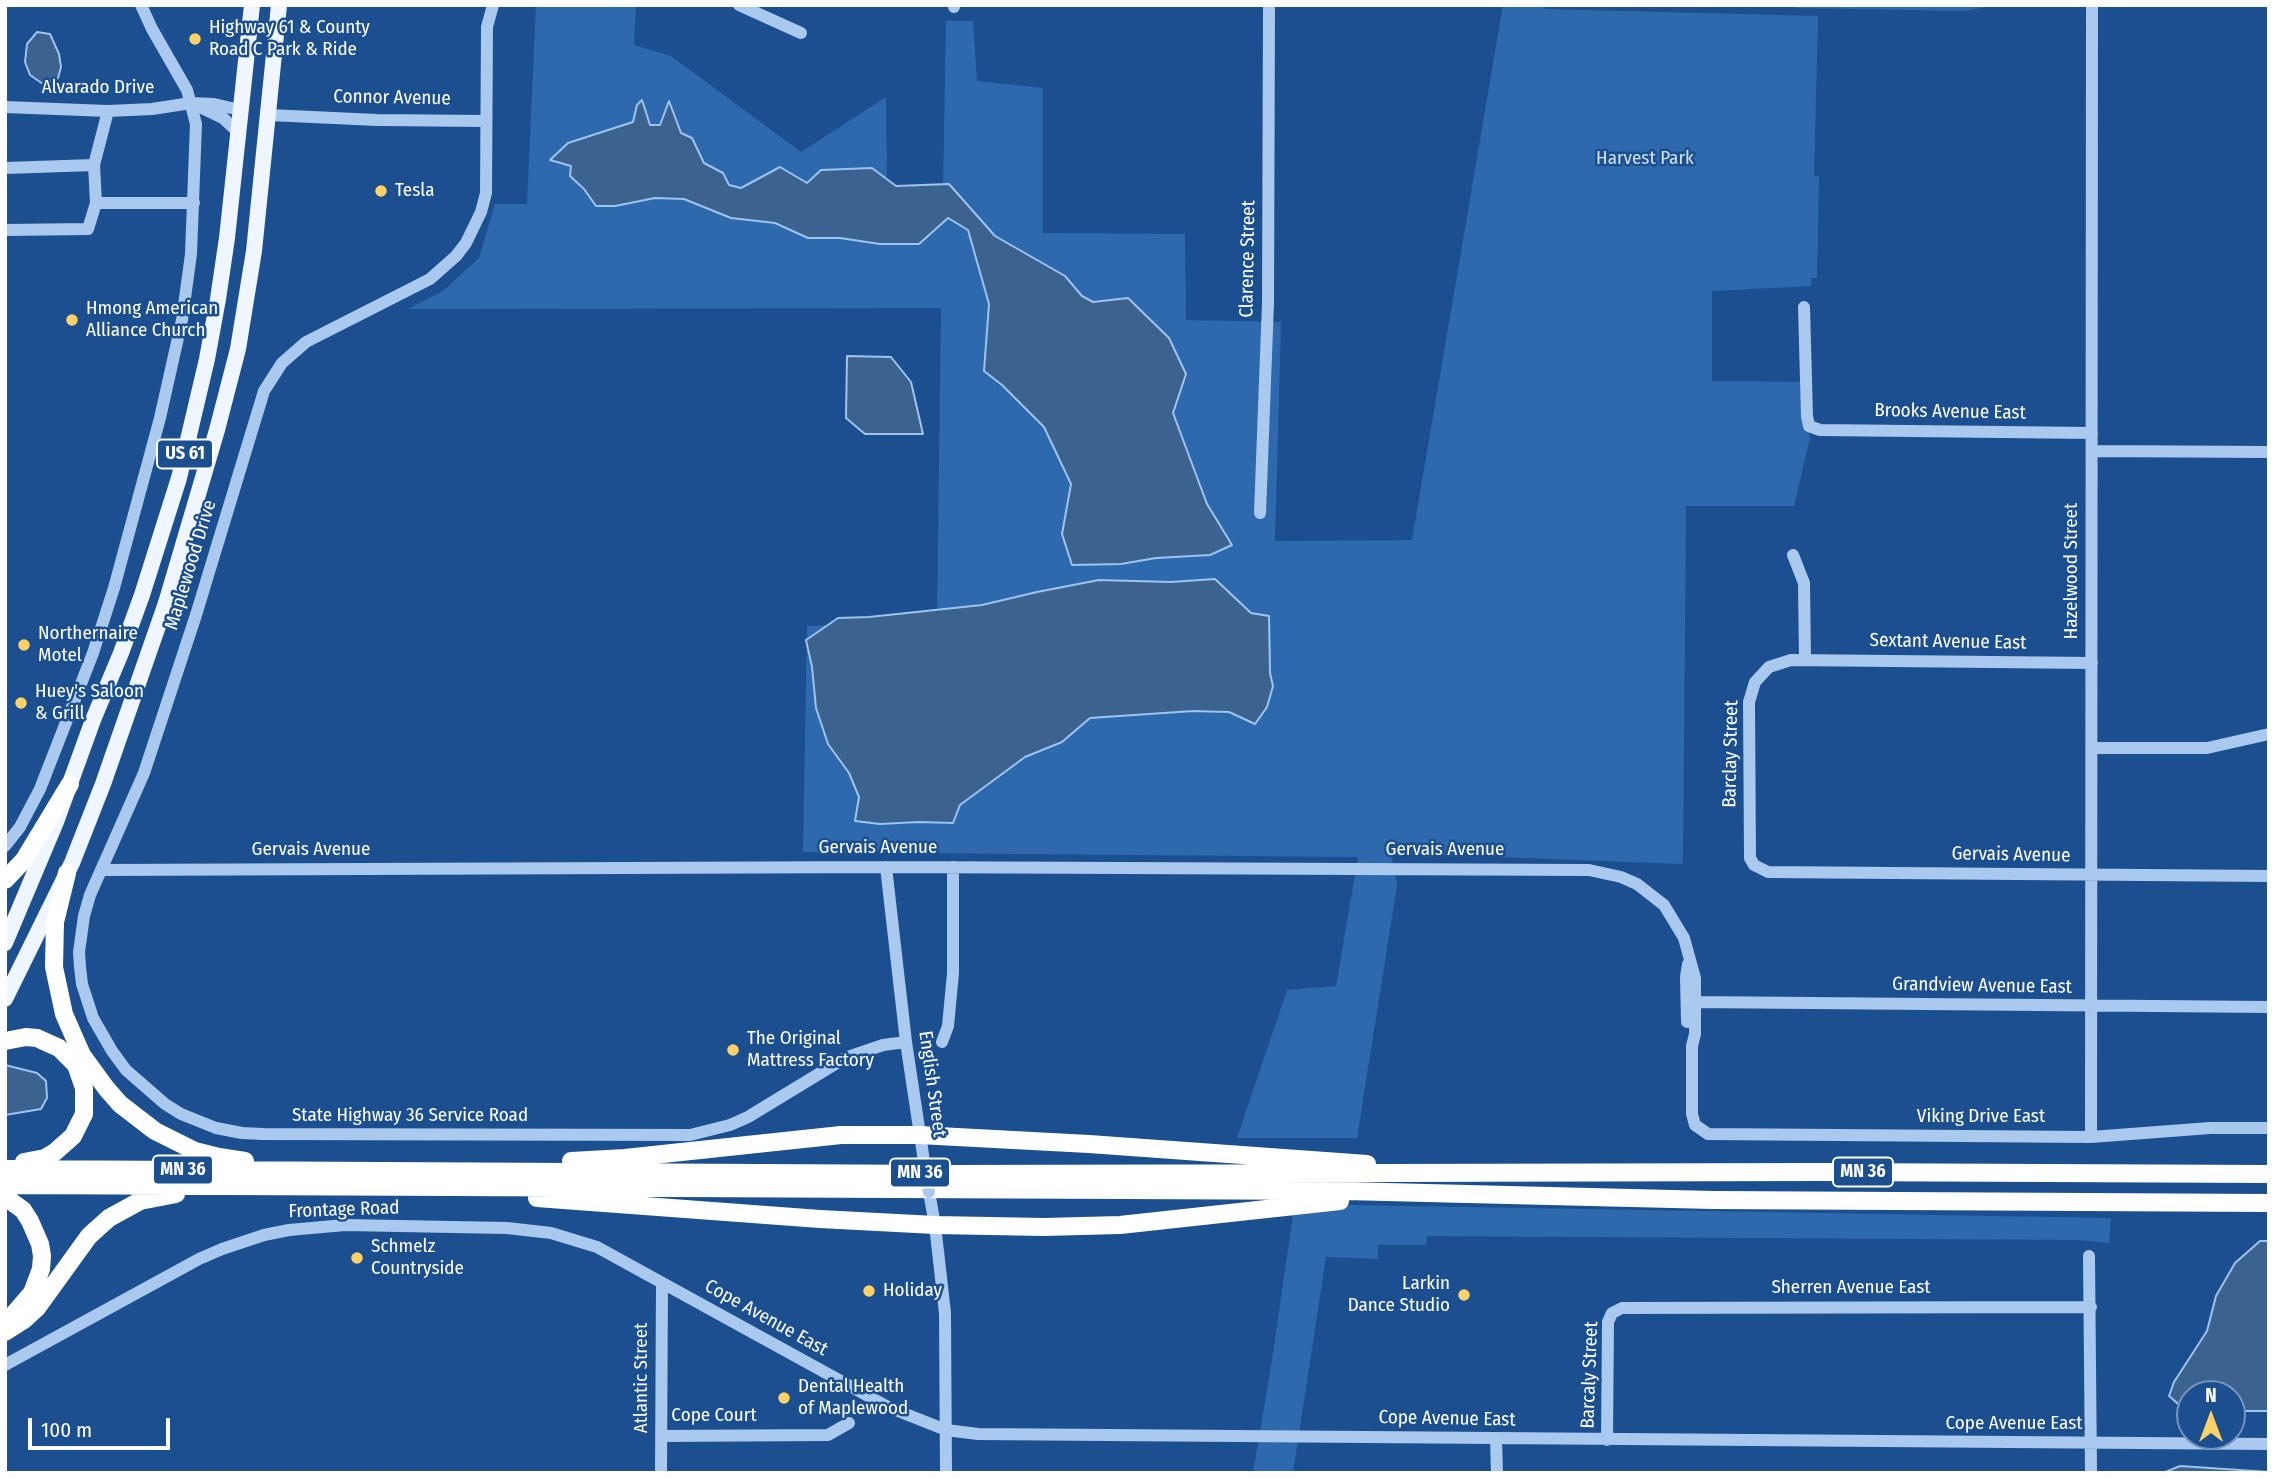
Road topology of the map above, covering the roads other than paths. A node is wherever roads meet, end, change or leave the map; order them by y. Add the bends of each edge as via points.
1 (141, 5) edge
2 (253, 5) edge
3 (279, 5) edge
4 (493, 5) edge
5 (739, 5) edge
6 (1269, 5) edge
7 (2092, 5) edge
8 (801, 33) dead end
9 (271, 95) junction
10 (191, 103) junction
11 (5, 107) edge
12 (240, 110) junction
13 (108, 111) junction
14 (268, 115) junction
15 (296, 117) junction
16 (486, 121) junction
17 (238, 132) junction
18 (94, 165) junction
19 (5, 168) edge
20 (96, 203) junction
21 (194, 203) junction
22 (5, 230) edge
23 (1804, 307) dead end
24 (2092, 433) junction
25 (2092, 451) junction
26 (2269, 452) edge
27 (1260, 513) dead end
28 (1793, 555) dead end
29 (1805, 660) junction
30 (2092, 663) junction
31 (2269, 734) edge
32 (2091, 748) junction
33 (70, 784) junction
34 (5, 846) edge
35 (1754, 865) joint
36 (886, 867) junction
37 (953, 867) junction
38 (102, 870) junction
39 (67, 873) junction
40 (2091, 875) junction
41 (2269, 876) edge
42 (5, 880) edge
43 (5, 943) edge
44 (1689, 959) junction
45 (5, 999) edge
46 (1695, 1002) junction
47 (2092, 1006) junction
48 (2269, 1007) edge
49 (5, 1041) edge
50 (906, 1042) junction
51 (942, 1042) dead end
52 (1692, 1046) junction
53 (2269, 1128) edge
54 (2091, 1137) junction
55 (921, 1144) junction
56 (5, 1167) edge
57 (360, 1171) junction
58 (383, 1171) junction
59 (1457, 1173) junction
60 (2269, 1174) edge
61 (5, 1185) edge
62 (253, 1186) junction
63 (461, 1188) junction
64 (1515, 1195) junction
65 (5, 1197) edge
66 (2269, 1203) edge
67 (933, 1217) junction
68 (2089, 1256) dead end
69 (662, 1283) junction
70 (2091, 1307) junction
71 (1612, 1312) joint
72 (5, 1320) edge
73 (5, 1332) edge
74 (5, 1365) edge
75 (849, 1423) dead end
76 (946, 1430) junction
77 (661, 1436) junction
78 (1496, 1439) junction
79 (1607, 1440) junction
80 (2091, 1443) junction
81 (2269, 1444) edge
82 (661, 1473) edge
83 (946, 1473) edge
84 (1497, 1473) edge
85 (2091, 1473) edge

1 - 10 street
2 - 12 main road, US 61
3 - 9 main road, US 61
4 - 16 street, Maplewood Drive via 487,27
5 - 8 street
6 - 27 street, Clarence Street via 1268,303
7 - 24 street, Hazelwood Street
9 - 14 main road, US 61
9 - 15 street
10 - 12 street, Alvarado Drive
10 - 13 street, Alvarado Drive
10 - 17 street via 223,118
10 - 21 street via 197,141
11 - 13 street, Alvarado Drive
12 - 14 main road, Connor Avenue
12 - 17 main road, US 61
13 - 18 street
14 - 15 street, Connor Avenue
14 - 39 main road, US 61 via 254,251 238,349 218,430 136,693
15 - 16 street, Connor Avenue
16 - 38 street, Maplewood Drive via 486,193 475,228 456,256 430,279 306,342 282,363 264,391 144,773
17 - 33 main road, US 61 via 218,299 182,466 142,595
18 - 19 street
18 - 20 street
20 - 21 street
20 - 22 street via 89,229
21 - 34 street via 190,268 175,355 114,589 40,789
23 - 24 street, Brooks Avenue East via 1809,426 1820,430
24 - 25 street, Hazelwood Street
25 - 26 street
25 - 30 street, Hazelwood Street
28 - 29 street via 1804,583
29 - 30 street, Sextant Avenue East
29 - 35 street, Barclay Street via 1769,667 1751,691 1749,849
30 - 32 street, Hazelwood Street
31 - 32 street via 2207,748
32 - 40 street, Hazelwood Street
33 - 42 highway via 24,860
33 - 43 main road, US 61
35 - 40 street, Gervais Avenue via 1768,872
36 - 37 street, Gervais Avenue
36 - 38 street, Gervais Avenue
36 - 50 street, English Street
37 - 44 street, Gervais Avenue via 1589,870 1637,884 1664,905 1684,938
37 - 51 street via 953,973
38 - 50 street, State Highway 36 Service Road via 84,916 79,951 82,984 93,1018 139,1084 181,1114 216,1128 263,1134 690,1135 748,1117 845,1058
39 - 45 main road, US 61
39 - 57 highway via 54,943 58,991 82,1055 120,1104 176,1143 219,1157
40 - 41 street, Gervais Avenue
40 - 47 street, Hazelwood Street
44 - 46 street
44 - 52 street via 1687,1034
46 - 47 street, Grandview Avenue East
46 - 52 street
47 - 48 street, Grandview Avenue East
47 - 54 street, Hazelwood Street
49 - 56 highway via 37,1038 58,1048 81,1076 85,1102 79,1125 65,1146 45,1158
50 - 55 street, English Street
52 - 54 street, Viking Drive East via 1692,1114 1695,1125 1708,1134
53 - 54 street, Viking Drive East
55 - 58 highway via 841,1135 625,1158
55 - 59 highway via 1089,1144
55 - 67 street, English Street, bridge
56 - 57 highway, MN 36
57 - 58 highway, MN 36
58 - 59 highway, MN 36
59 - 60 highway, MN 36
61 - 62 highway, MN 36
62 - 63 highway, MN 36
62 - 73 highway via 158,1197 116,1214 89,1236 37,1308
63 - 64 highway, MN 36
63 - 67 highway via 759,1216
64 - 66 highway, MN 36
64 - 67 highway via 1357,1200 1080,1227
65 - 72 highway via 23,1210 42,1256 32,1293
67 - 76 street, English Street via 945,1313
68 - 70 street
69 - 74 street, Frontage Road via 597,1247 532,1230 345,1225 289,1230 199,1259
69 - 76 street, Cope Avenue East via 888,1407
69 - 77 street, Atlantic Street
70 - 71 street, Sherren Avenue East via 1622,1308
70 - 80 street
71 - 79 street, Barcaly Street via 1608,1322
75 - 77 street, Cope Court via 828,1435
76 - 78 street, Cope Avenue East via 1001,1435
76 - 83 street, English Street
77 - 82 street, Atlantic Street
78 - 79 street, Cope Avenue East
78 - 84 street
79 - 80 street, Cope Avenue East
80 - 81 street, Cope Avenue East
80 - 85 street

